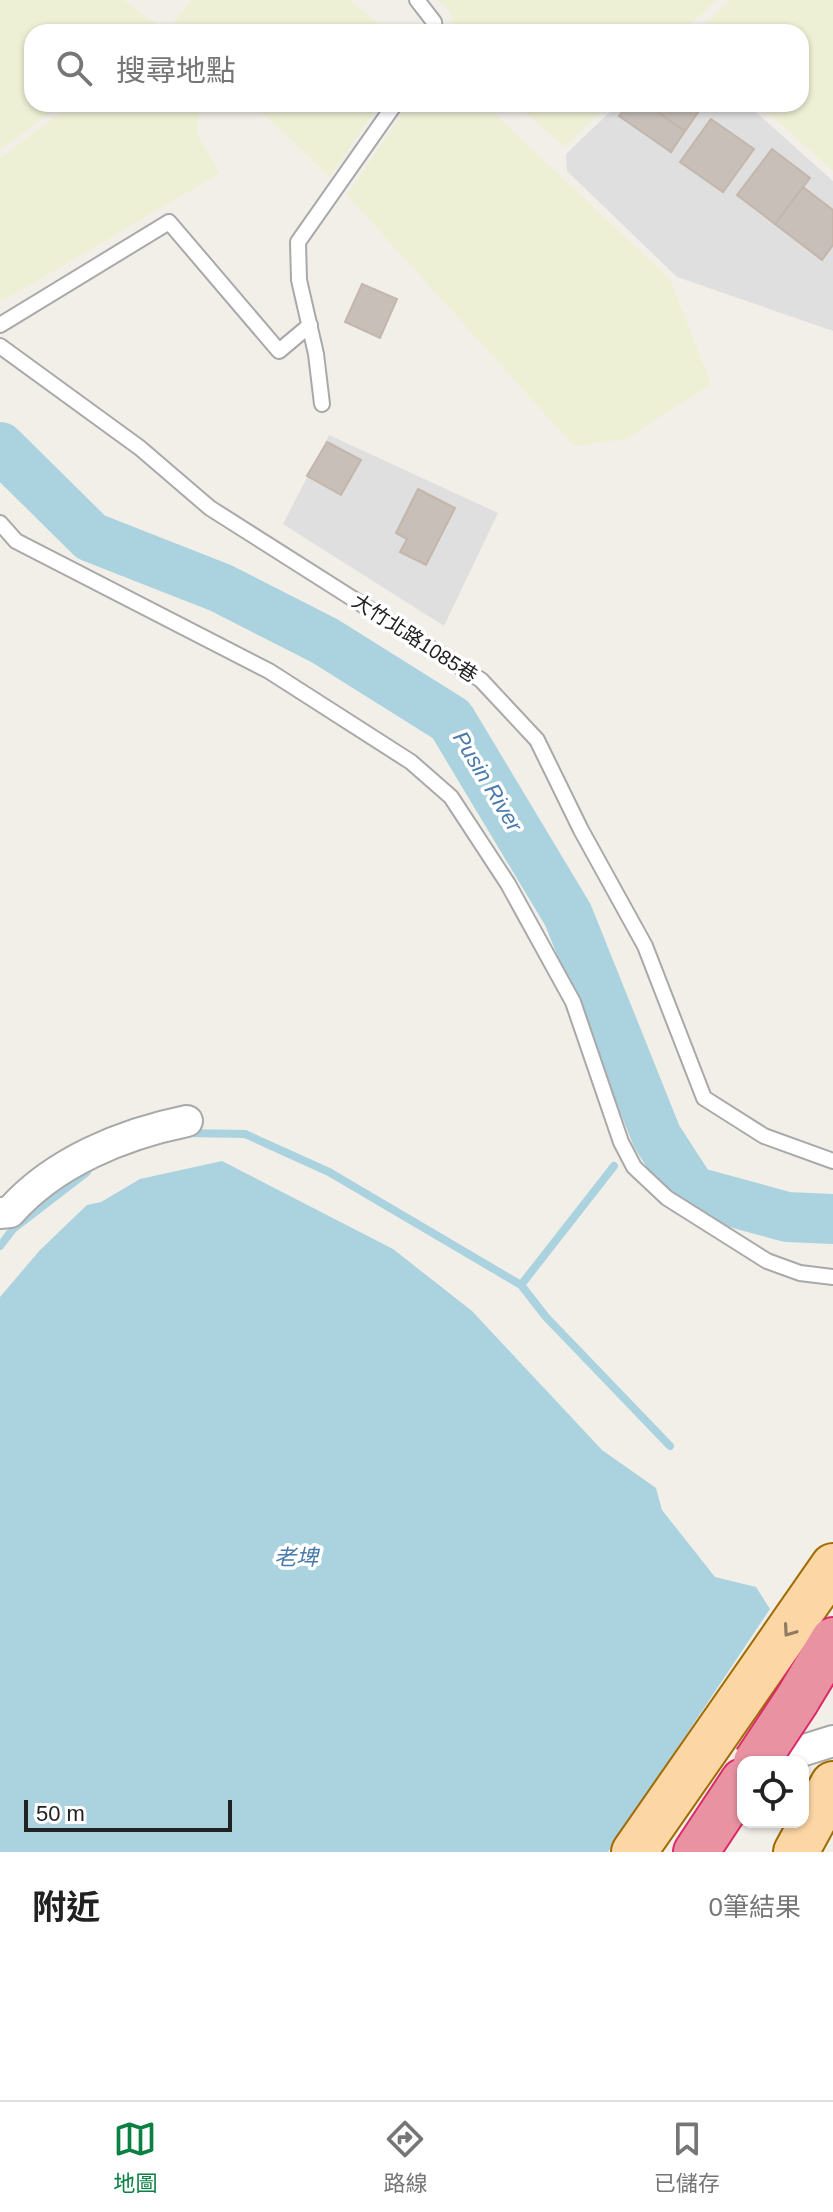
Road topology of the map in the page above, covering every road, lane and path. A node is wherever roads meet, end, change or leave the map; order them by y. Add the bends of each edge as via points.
1 (417, 0) edge
2 (434, 24) edge
3 (389, 112) edge
4 (0, 325) edge
5 (310, 325) junction
6 (0, 346) edge
7 (322, 404) dead end
8 (0, 523) edge
9 (187, 1121) dead end
10 (833, 1161) edge
11 (0, 1213) edge
12 (833, 1277) edge
13 (833, 1566) edge
14 (833, 1640) edge
15 (725, 1724) junction
16 (833, 1741) edge
17 (760, 1756) edge
18 (760, 1756) edge
19 (785, 1756) edge
20 (833, 1784) edge
21 (737, 1785) edge
22 (737, 1789) edge
23 (634, 1852) edge
24 (675, 1852) edge
25 (696, 1852) edge
26 (796, 1852) edge

1 - 2 lane
3 - 5 lane via 298,242 299,280
4 - 5 lane via 169,222 279,351
5 - 7 lane
6 - 10 lane, 大竹北路1085巷 via 140,448 210,508 481,680 537,740 645,946 704,1098 764,1136
8 - 12 lane via 16,541 269,671 411,762 451,797 508,884 573,1002 634,1167 667,1198 767,1261
9 - 11 street via 109,1144 54,1174 10,1212
13 -> 15 main road
14 - 18 highway, bridge
15 - 17 main road
15 - 23 main road
16 - 19 street
20 - 26 main road
21 - 24 street
22 - 25 highway

